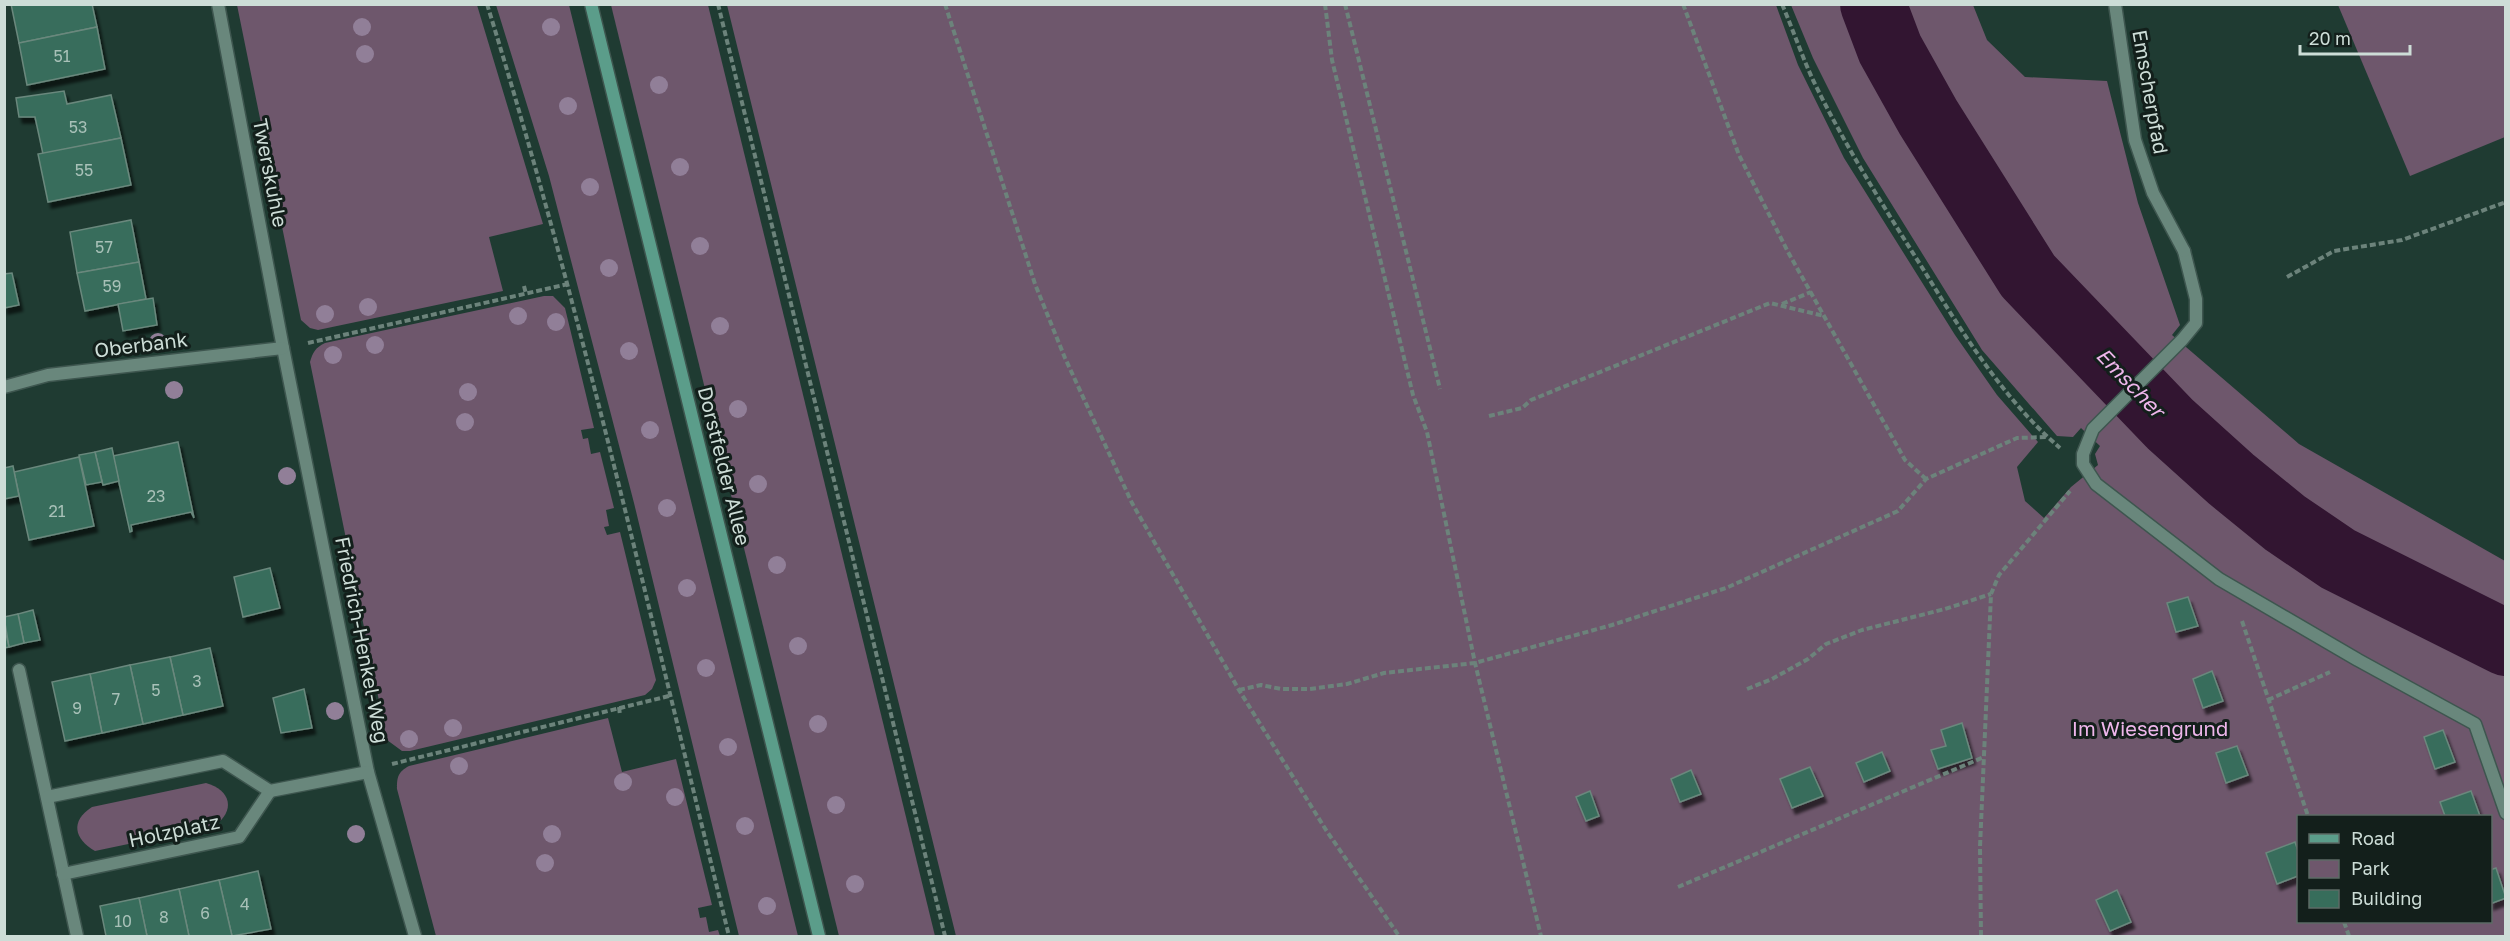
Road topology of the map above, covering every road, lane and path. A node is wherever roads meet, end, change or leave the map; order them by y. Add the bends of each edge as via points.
1 (218, 4) edge
2 (487, 4) edge
3 (591, 4) edge
4 (718, 4) edge
5 (945, 4) edge
6 (1325, 4) edge
7 (1345, 4) edge
8 (1683, 4) edge
9 (1782, 4) edge
10 (2115, 4) edge
11 (2505, 202) edge
12 (2287, 278) dead end
13 (568, 284) junction
14 (524, 286) dead end
15 (1811, 292) junction
16 (526, 294) junction
17 (1781, 304) junction
18 (1825, 317) junction
19 (283, 348) junction
20 (4, 387) edge
21 (1440, 389) dead end
22 (1489, 416) dead end
23 (2046, 436) junction
24 (2087, 471) junction
25 (1926, 479) junction
26 (2230, 586) junction
27 (1991, 594) junction
28 (2358, 660) junction
29 (1475, 663) junction
30 (19, 670) dead end
31 (1747, 688) dead end
32 (1239, 690) junction
33 (669, 696) junction
34 (2268, 700) junction
35 (619, 708) junction
36 (620, 716) dead end
37 (1984, 757) junction
38 (368, 772) junction
39 (270, 791) junction
40 (47, 797) junction
41 (2505, 813) edge
42 (2308, 815) edge
43 (63, 874) junction
44 (1678, 887) dead end
45 (77, 936) edge
46 (415, 936) edge
47 (729, 936) edge
48 (819, 936) edge
49 (945, 936) edge
50 (1399, 936) edge
51 (1541, 936) edge
52 (1981, 936) edge

1 - 19 street, Twerskuhle
2 - 13 path
3 - 48 main road, Dorstfelder Allee
4 - 49 path
5 - 32 path via 1035,284 1065,358 1132,502
6 - 29 path via 1332,60 1413,395 1427,432
7 - 21 path
8 - 15 path via 1739,155
9 - 23 path via 1813,80 1860,168 1955,321 2006,392
10 - 24 street, Emscherpfad via 2135,140 2152,193 2184,250 2196,299 2196,323 2093,429 2083,454
11 - 12 path via 2402,240 2334,250
13 - 16 path
13 - 33 path
14 - 16 path
15 - 17 path
15 - 18 path
16 - 19 path
17 - 18 path
17 - 22 path via 1770,303 1531,400 1522,408
18 - 25 path via 1905,460
19 - 20 street, Oberbank via 48,375
19 - 38 street, Friedrich-Henkel-Weg
23 - 24 path
23 - 25 path via 2017,438
24 - 26 street via 2096,484
24 - 27 path via 1999,575
25 - 29 path via 1898,511 1726,588
26 - 28 street
26 - 34 path
27 - 31 path via 1862,630 1827,645 1772,679
27 - 37 path
28 - 34 path
28 - 41 street via 2475,724
29 - 32 path via 1384,673 1310,689 1261,685
29 - 51 path
30 - 40 street
32 - 50 path via 1326,830
33 - 35 path
33 - 47 path
34 - 42 path
35 - 36 path
35 - 38 path via 410,758
37 - 44 path
37 - 52 path
38 - 39 street
38 - 46 street, Friedrich-Henkel-Weg
39 - 40 street via 223,761
39 - 43 street, Holzplatz via 239,837
40 - 43 street
43 - 45 street

